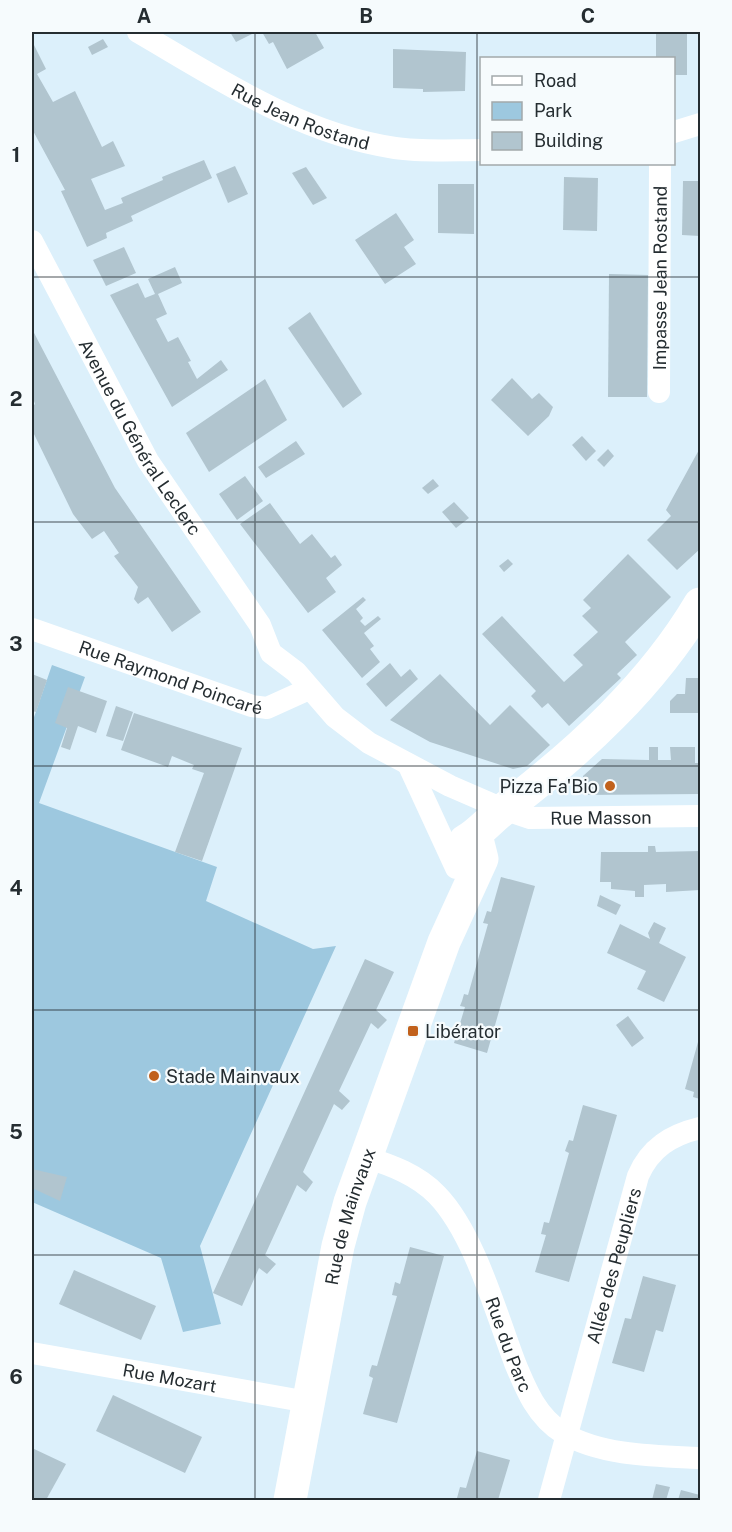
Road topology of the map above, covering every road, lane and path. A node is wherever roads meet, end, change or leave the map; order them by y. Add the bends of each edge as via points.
1 (138, 32) edge
2 (700, 124) edge
3 (675, 132) edge
4 (480, 150) edge
5 (660, 165) edge
6 (32, 241) edge
7 (659, 392) dead end
8 (700, 604) edge
9 (32, 629) edge
10 (302, 680) junction
11 (408, 764) junction
12 (503, 809) junction
13 (700, 816) edge
14 (476, 835) junction
15 (456, 868) junction
16 (444, 942) junction
17 (700, 1128) edge
18 (365, 1158) junction
19 (32, 1353) edge
20 (308, 1402) junction
21 (565, 1434) junction
22 (700, 1458) edge
23 (290, 1500) edge
24 (549, 1500) edge

1 - 4 street, Rue Jean Rostand via 242,93 308,124 396,148
2 - 3 street
5 - 7 street, Impasse Jean Rostand
6 - 10 street, Avenue du Général Leclerc via 148,461 260,625 271,653
8 - 12 street, Rue de Mainvaux via 675,644 633,695 542,779
9 - 10 street, Rue Raymond Poincaré via 252,706 267,708
10 - 11 street, Avenue du Général Leclerc via 329,712 360,736
11 - 12 street, Avenue du Général Leclerc
11 - 15 street
12 - 13 street, Rue Masson via 530,818
12 - 14 street, Rue de Mainvaux
14 - 15 street, Rue de Mainvaux via 465,841
14 - 16 street, Rue de Mainvaux via 482,859
15 - 16 street, Rue de Mainvaux via 449,889
16 - 18 street, Rue de Mainvaux
17 - 21 street, Allée des Peupliers via 668,1140 644,1162
18 - 20 street, Rue de Mainvaux via 338,1246
18 - 21 street, Rue du Parc via 420,1181 449,1209 466,1239 530,1397 545,1419
19 - 20 street, Rue Mozart
20 - 23 street, Rue de Mainvaux
21 - 22 street, Rue du Parc via 595,1446
21 - 24 street, Allée des Peupliers

